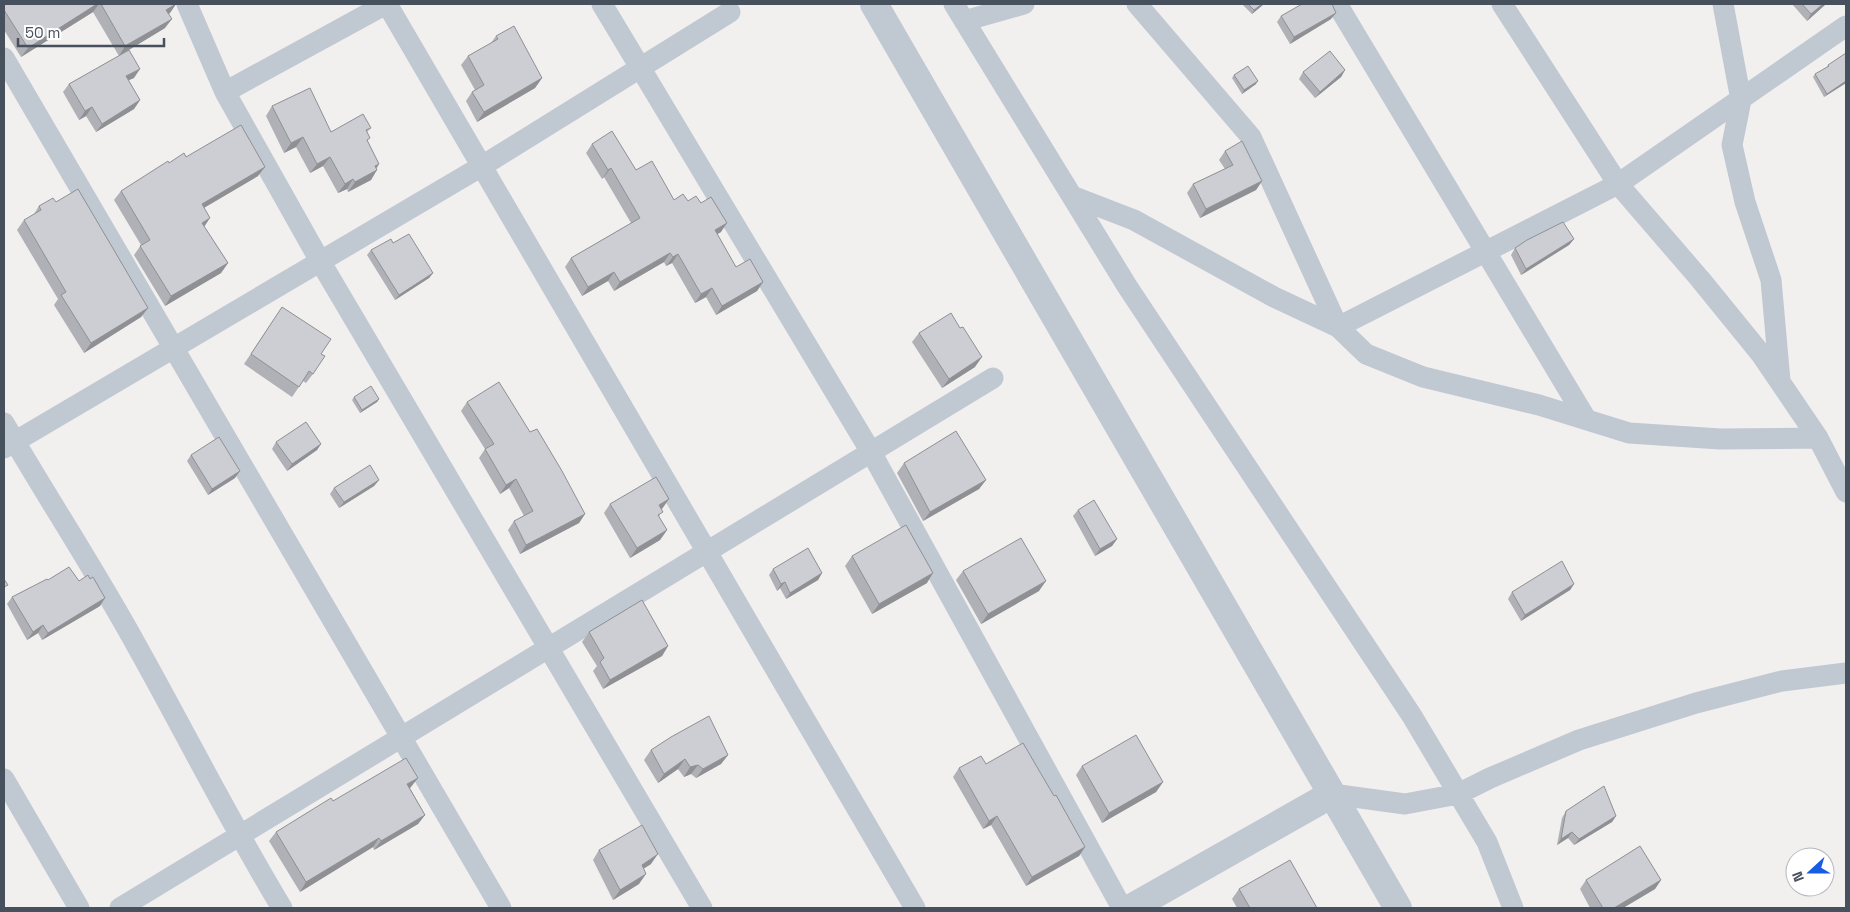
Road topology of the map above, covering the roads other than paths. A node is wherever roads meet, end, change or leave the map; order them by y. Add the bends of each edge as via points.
1 (187, 4) edge
2 (386, 4) edge
3 (602, 4) edge
4 (874, 4) edge
5 (1024, 4) edge
6 (1137, 4) edge
7 (1337, 4) edge
8 (1502, 4) edge
9 (1723, 4) edge
10 (730, 12) dead end
11 (959, 12) edge
12 (1846, 26) edge
13 (4, 58) edge
14 (640, 68) junction
15 (225, 92) junction
16 (1740, 100) junction
17 (482, 166) junction
18 (1618, 184) junction
19 (1072, 196) junction
20 (1486, 253) junction
21 (320, 262) junction
22 (1338, 327) junction
23 (174, 348) junction
24 (993, 378) dead end
25 (1781, 384) junction
26 (1586, 420) junction
27 (4, 423) edge
28 (1818, 438) junction
29 (9, 445) edge
30 (871, 452) junction
31 (1846, 492) edge
32 (707, 551) junction
33 (547, 649) junction
34 (1846, 674) edge
35 (401, 737) junction
36 (4, 779) edge
37 (1332, 794) junction
38 (1458, 794) junction
39 (239, 836) junction
40 (79, 908) edge
41 (120, 908) edge
42 (282, 908) edge
43 (501, 908) edge
44 (702, 908) edge
45 (915, 908) edge
46 (1122, 908) edge
47 (1132, 908) edge
48 (1398, 908) edge
49 (1513, 908) edge

1 - 15 street
2 - 15 street
2 - 17 street
3 - 14 street
4 - 37 street
5 - 11 street
6 - 22 street via 1251,137
7 - 20 street
8 - 18 street
9 - 16 street
10 - 14 street
11 - 19 street
12 - 16 street
13 - 23 street
14 - 17 street
14 - 30 street
15 - 21 street
16 - 18 street
16 - 25 street via 1732,145 1745,202 1771,280
17 - 21 street
17 - 32 street
18 - 20 street
18 - 25 street via 1761,354
19 - 22 street via 1134,220 1274,297
19 - 38 street via 1127,286 1412,716
20 - 22 street
20 - 26 street
21 - 23 street
21 - 33 street
22 - 26 street via 1366,354 1423,377 1539,405
23 - 29 street
23 - 35 street
24 - 30 street
25 - 28 street
26 - 28 street via 1628,432 1720,440
27 - 29 street
28 - 31 street
29 - 39 street via 99,580
30 - 32 street
30 - 46 street
32 - 33 street
32 - 45 street
33 - 35 street
33 - 44 street
34 - 38 street via 1782,681 1696,703 1579,740
35 - 39 street
35 - 43 street
36 - 40 street
37 - 38 street via 1406,804
37 - 47 street
37 - 48 street
38 - 49 street via 1487,842
39 - 41 street
39 - 42 street

